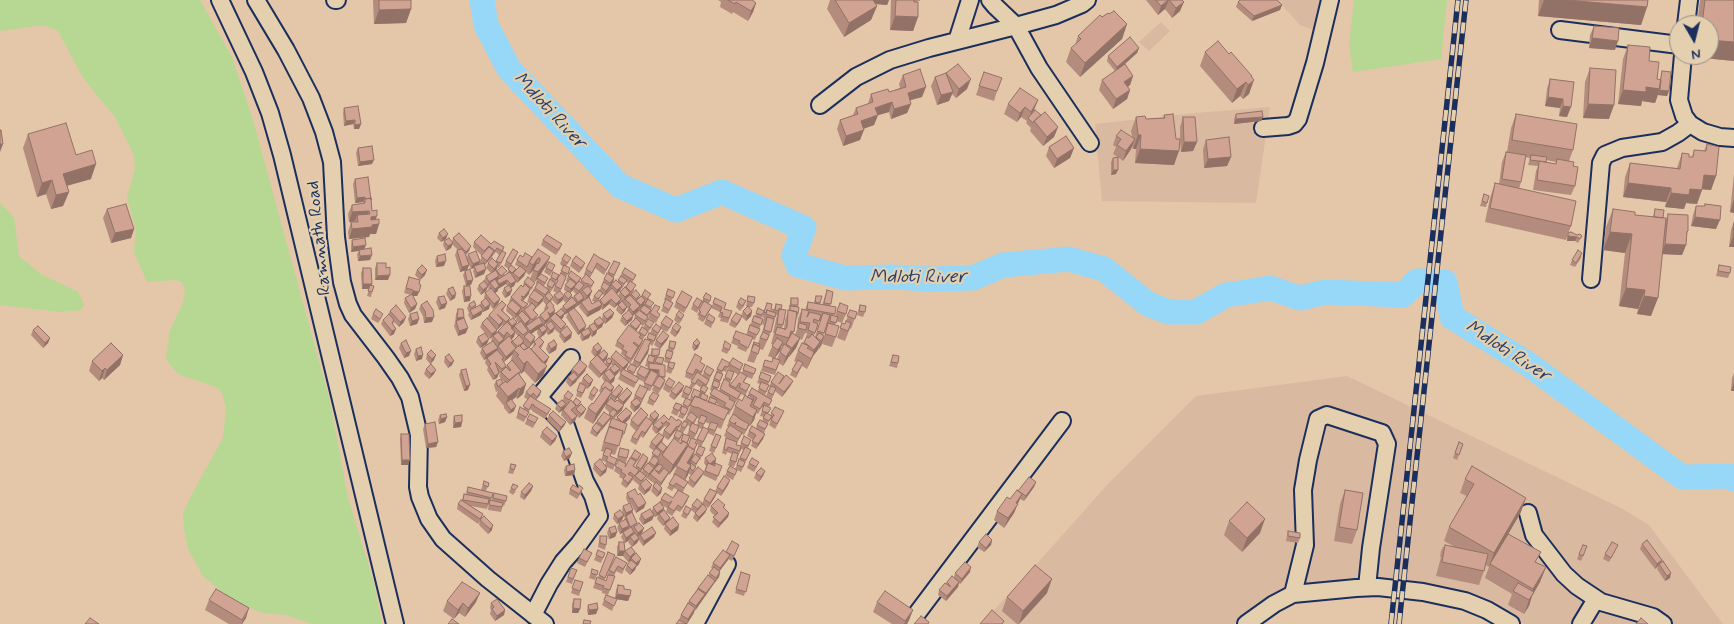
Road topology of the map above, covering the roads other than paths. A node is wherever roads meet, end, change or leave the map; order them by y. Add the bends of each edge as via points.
1 (220, 0) edge
2 (256, 0) edge
3 (970, 0) edge
4 (990, 0) edge
5 (1087, 0) edge
6 (1330, 0) edge
7 (1689, 0) edge
8 (1687, 15) edge
9 (1016, 26) junction
10 (1560, 30) dead end
11 (957, 41) junction
12 (1669, 44) edge
13 (1682, 65) edge
14 (820, 105) dead end
15 (1690, 124) junction
16 (1263, 128) dead end
17 (1734, 138) edge
18 (1090, 143) dead end
19 (1590, 279) dead end
20 (571, 358) dead end
21 (1062, 421) dead end
22 (1528, 513) dead end
23 (727, 564) edge
24 (1368, 587) junction
25 (1293, 594) junction
26 (1596, 599) junction
27 (539, 620) edge
28 (395, 624) edge
29 (695, 624) edge
30 (909, 624) edge
31 (1246, 624) edge
32 (1511, 624) edge
33 (1581, 624) edge
34 (1663, 624) edge

1 - 28 street via 254,72 282,155
2 - 27 street, Ramnath Road via 311,98 324,132 332,162 342,282 353,315 400,378 410,397 419,435 417,473 423,507 443,539
3 - 11 street
4 - 9 street
5 - 9 street via 1056,15
6 - 16 street via 1298,119 1288,126
7 - 8 street
9 - 11 street
9 - 18 street via 1039,68
10 - 12 street
11 - 14 street via 873,67
13 - 15 street via 1679,100
15 - 17 street via 1702,132
15 - 19 street via 1662,142 1622,148 1605,155 1601,163
20 - 27 street via 542,393 541,400 566,426 599,516 549,584
21 - 30 street
22 - 26 street via 1534,535 1564,574
23 - 29 street
24 - 25 street
24 - 25 street via 1387,444 1382,433 1326,416 1318,419 1308,460 1303,490 1304,545
24 - 32 street via 1465,600
25 - 31 street
26 - 33 street
26 - 34 street via 1653,617

